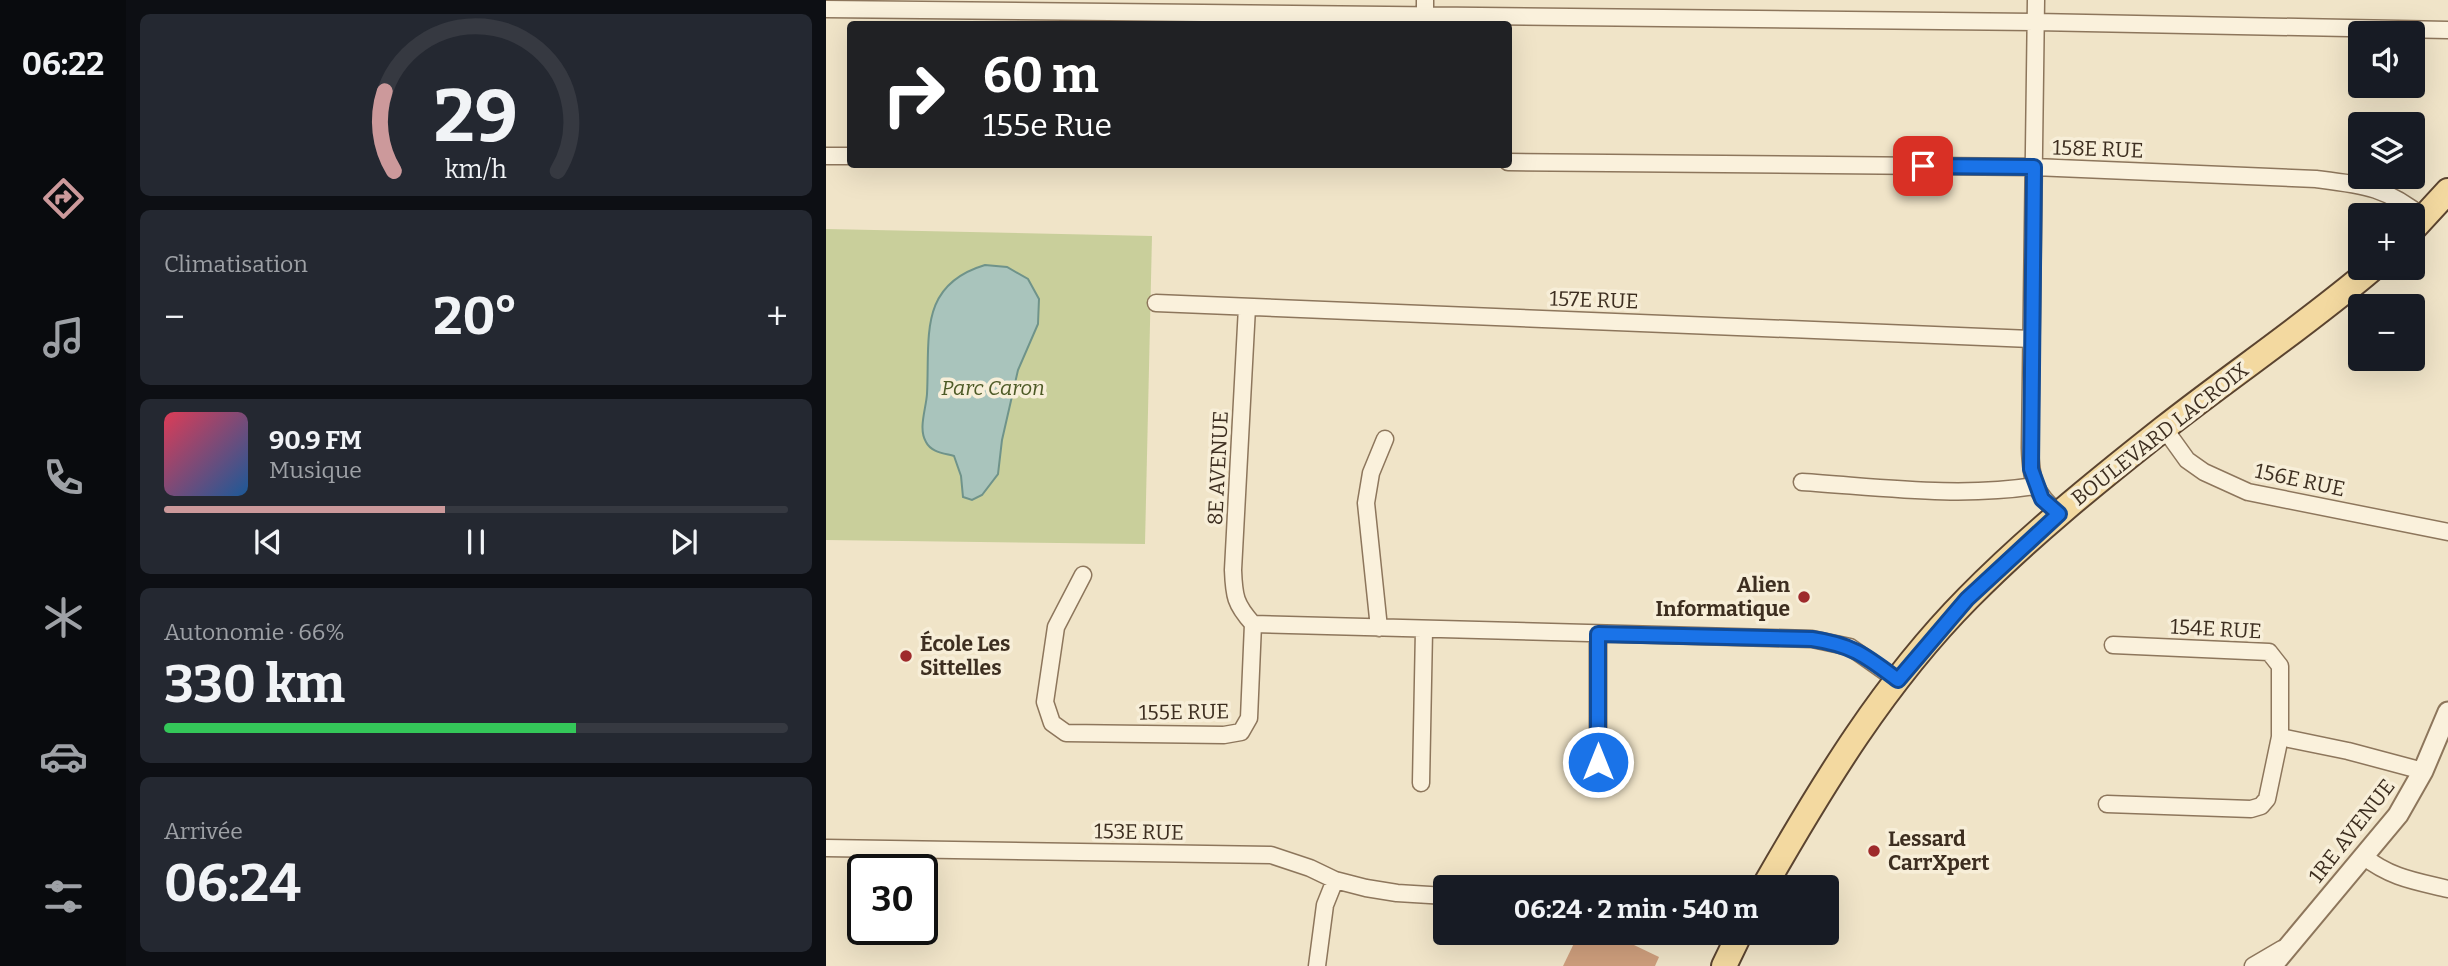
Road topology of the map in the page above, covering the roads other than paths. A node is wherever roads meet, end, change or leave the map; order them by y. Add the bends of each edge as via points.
1 (2036, 0) edge
2 (826, 9) edge
3 (1425, 13) edge
4 (2036, 22) junction
5 (2448, 30) edge
6 (826, 156) edge
7 (847, 156) edge
8 (1512, 162) edge
9 (2034, 167) junction
10 (2448, 191) edge
11 (2405, 203) edge
12 (2425, 217) edge
13 (2359, 280) edge
14 (1156, 303) dead end
15 (1247, 307) junction
16 (2031, 338) junction
17 (2164, 428) junction
18 (1385, 439) dead end
19 (1802, 482) dead end
20 (2035, 486) junction
21 (2059, 514) junction
22 (2448, 532) edge
23 (1083, 575) dead end
24 (1253, 624) junction
25 (1379, 628) junction
26 (1424, 630) junction
27 (1598, 634) junction
28 (2113, 645) dead end
29 (1898, 680) junction
30 (2448, 712) edge
31 (2280, 737) junction
32 (2423, 771) junction
33 (1421, 783) dead end
34 (1598, 788) dead end
35 (2107, 804) dead end
36 (826, 848) edge
37 (2363, 856) junction
38 (1771, 875) edge
39 (1335, 880) junction
40 (2448, 889) edge
41 (1433, 895) edge
42 (2289, 943) junction
43 (1734, 945) edge
44 (1317, 966) edge
45 (1724, 966) edge
46 (2253, 966) edge
47 (2272, 966) edge

1 - 4 street
2 - 3 street
3 - 4 street
4 - 5 street
4 - 9 street
6 - 7 street
8 - 9 street, 158E RUE
9 - 11 street, 158E RUE via 2316,179 2358,184
9 - 16 street
10 - 12 main road
13 - 17 main road, BOULEVARD LACROIX
14 - 15 street, 157E RUE
15 - 16 street, 157E RUE
15 - 24 street, 8E AVENUE via 1233,570 1237,604
16 - 20 street via 2029,448
17 - 21 main road, BOULEVARD LACROIX
17 - 22 street, 156E RUE via 2187,460 2248,492
18 - 25 street via 1371,473 1366,503
19 - 20 street via 1964,493
20 - 21 street
21 - 29 main road, BOULEVARD LACROIX via 1967,599
23 - 24 street, 155E RUE via 1056,627 1045,702 1052,723 1066,733 1241,732 1249,718
24 - 25 street
25 - 26 street
26 - 27 street
26 - 33 street
27 - 29 street via 1812,639 1862,654
27 - 34 street
28 - 31 street, 154E RUE via 2269,652 2280,666
29 - 38 main road, BOULEVARD LACROIX via 1859,729
30 - 32 street, 1RE AVENUE
31 - 32 street
31 - 35 street, 154E RUE via 2267,799 2261,806
32 - 37 street, 1RE AVENUE via 2398,815
36 - 39 street, 153E RUE via 1271,855
37 - 40 street via 2381,870
37 - 42 street, 1RE AVENUE
39 - 41 street, 153E RUE
39 - 44 street via 1325,905
42 - 46 street
42 - 47 street, 1RE AVENUE
43 - 45 main road

